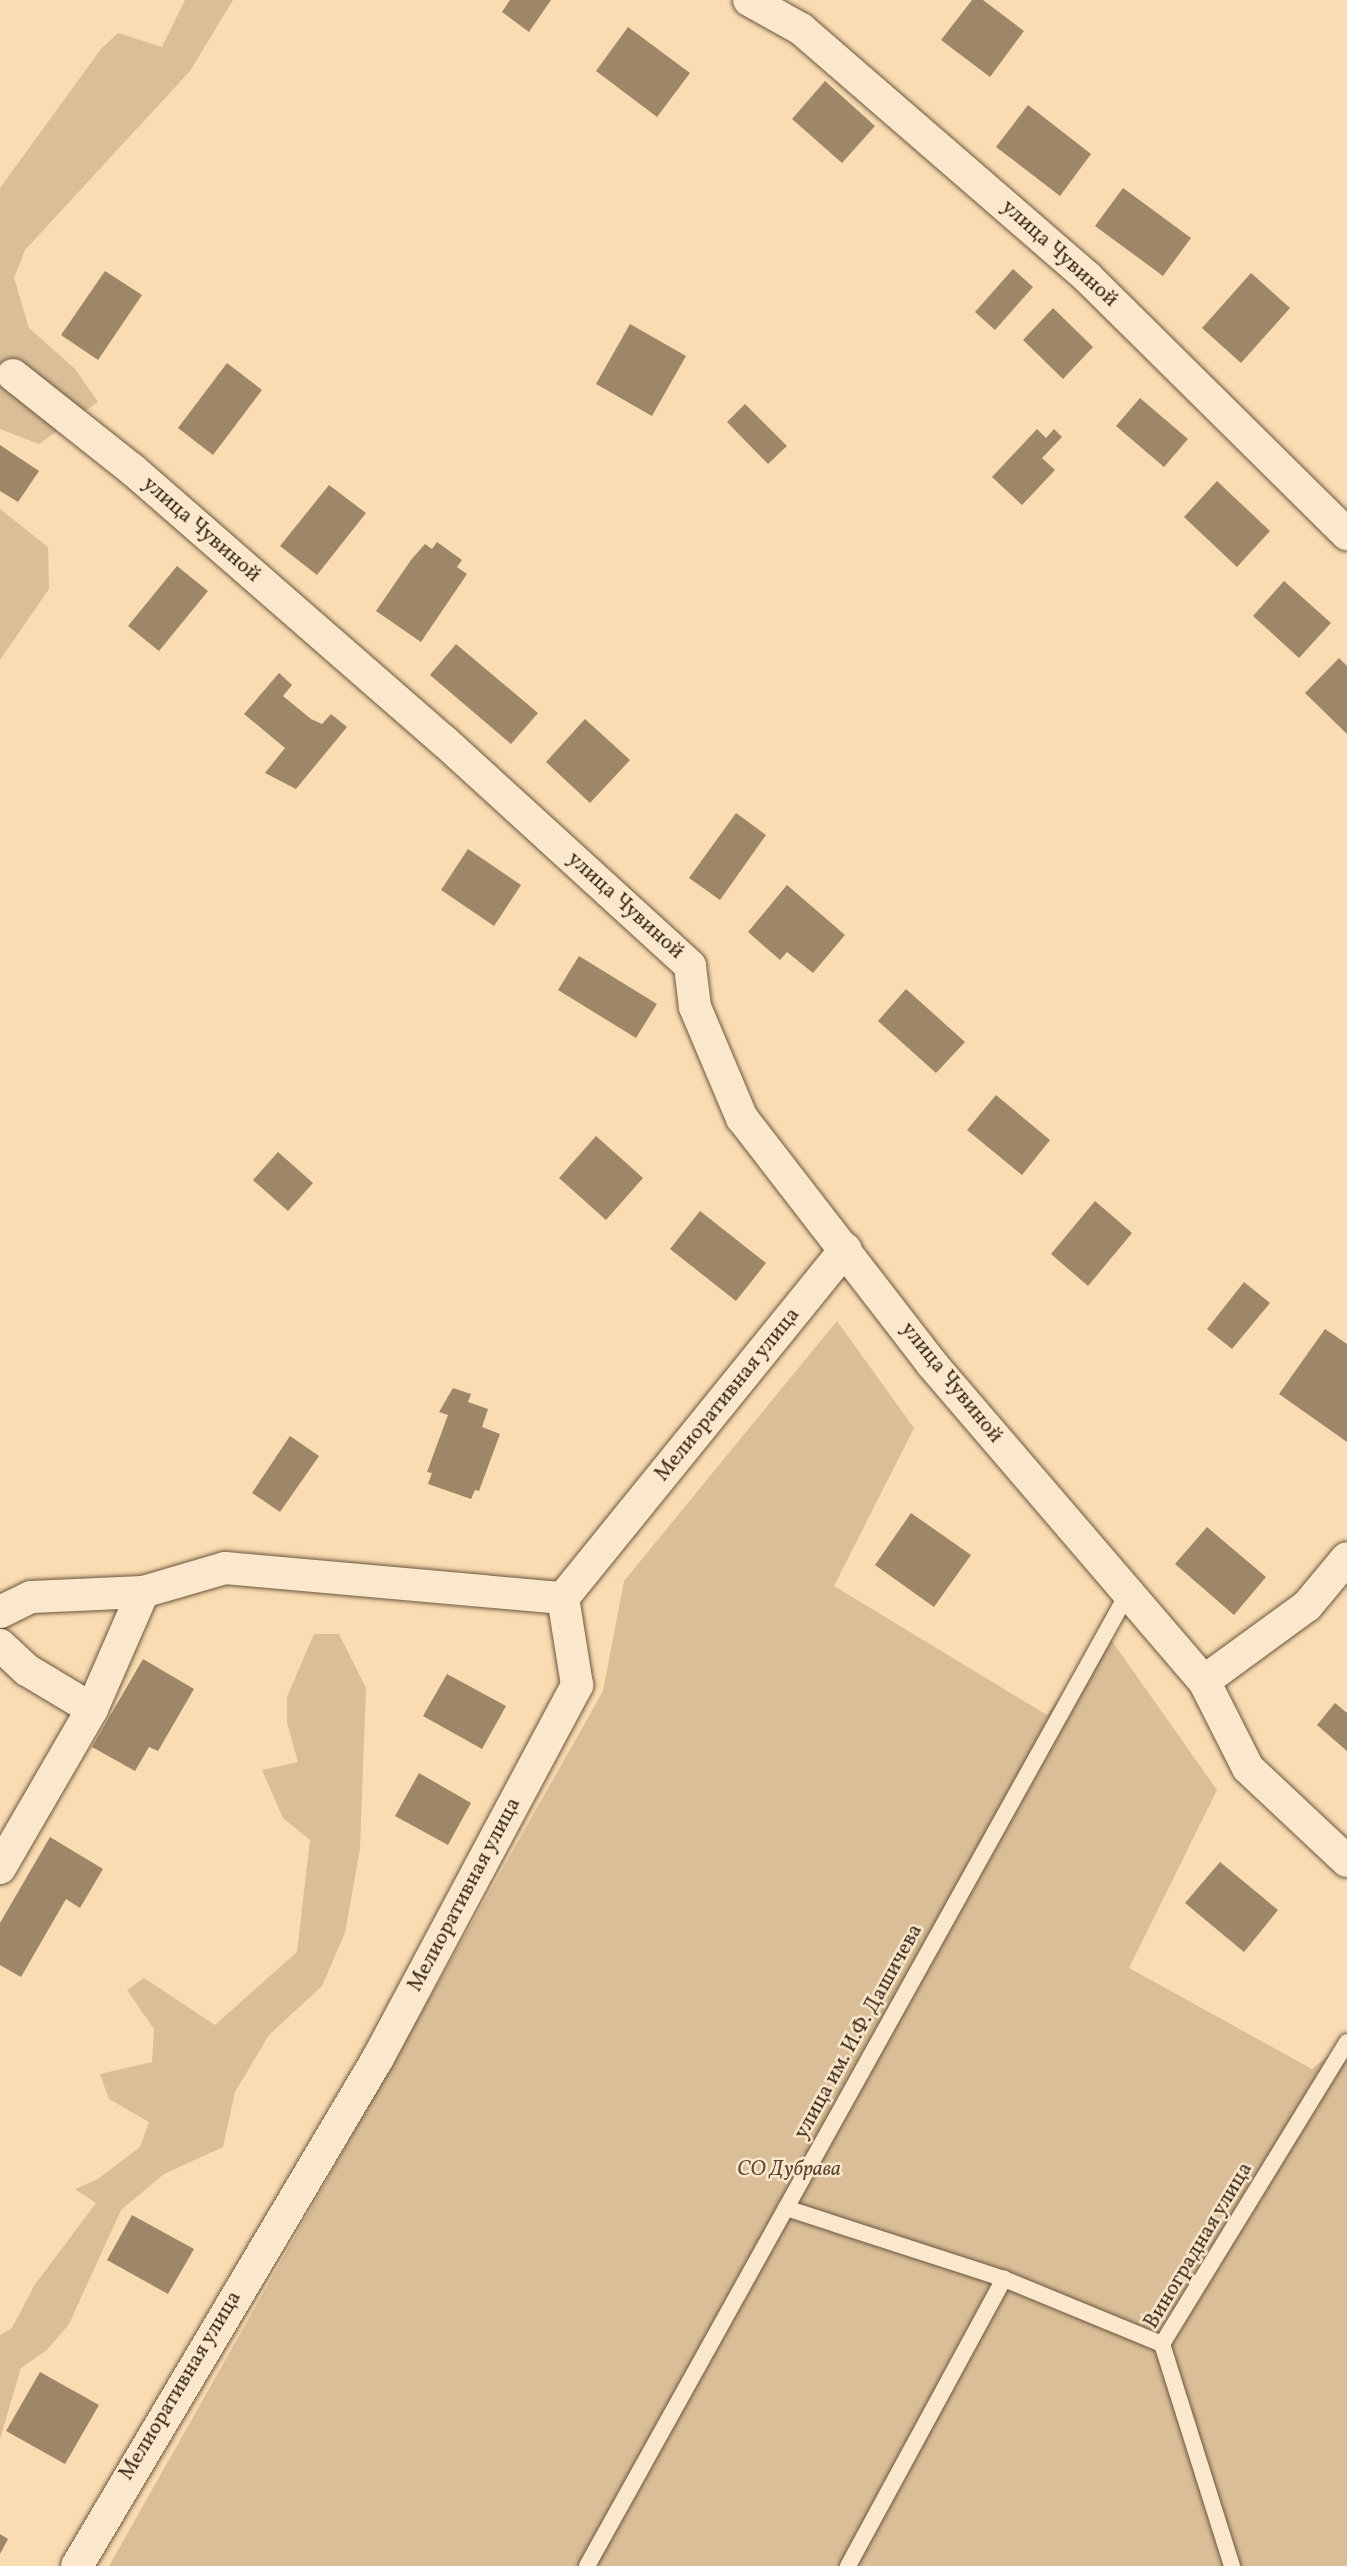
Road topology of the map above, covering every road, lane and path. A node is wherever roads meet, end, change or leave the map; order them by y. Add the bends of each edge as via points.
1 (749, 0) edge
2 (13, 374) dead end
3 (1347, 534) edge
4 (846, 1249) junction
5 (1347, 1558) edge
6 (143, 1592) junction
7 (1128, 1592) junction
8 (563, 1598) junction
9 (0, 1612) edge
10 (0, 1645) edge
11 (1204, 1681) junction
12 (92, 1709) junction
13 (1347, 1861) edge
14 (0, 1868) edge
15 (1347, 2042) edge
16 (786, 2208) junction
17 (1004, 2279) junction
18 (1162, 2344) junction
19 (77, 2566) edge
20 (587, 2566) edge
21 (848, 2566) edge
22 (1232, 2566) edge

1 - 3 street, улица Чувиной via 801,29 1077,268
2 - 4 street, улица Чувиной via 133,470 413,714 690,965 695,1007 742,1118
4 - 7 street, улица Чувиной via 932,1364
4 - 8 street, Мелиоративная улица
5 - 11 street via 1307,1606
6 - 8 street via 225,1568
6 - 9 street via 31,1597
6 - 12 street
7 - 11 street, улица Чувиной
7 - 16 lane, улица им. И.Ф. Дашичева
8 - 19 street, Мелиоративная улица via 577,1685 378,2058
10 - 12 street via 27,1670
11 - 13 street, улица Чувиной via 1248,1768
12 - 14 street
15 - 18 lane, Виноградная улица
16 - 17 lane
16 - 20 lane, улица им. И.Ф. Дашичева
17 - 18 lane
17 - 21 lane
18 - 22 lane, Виноградная улица

